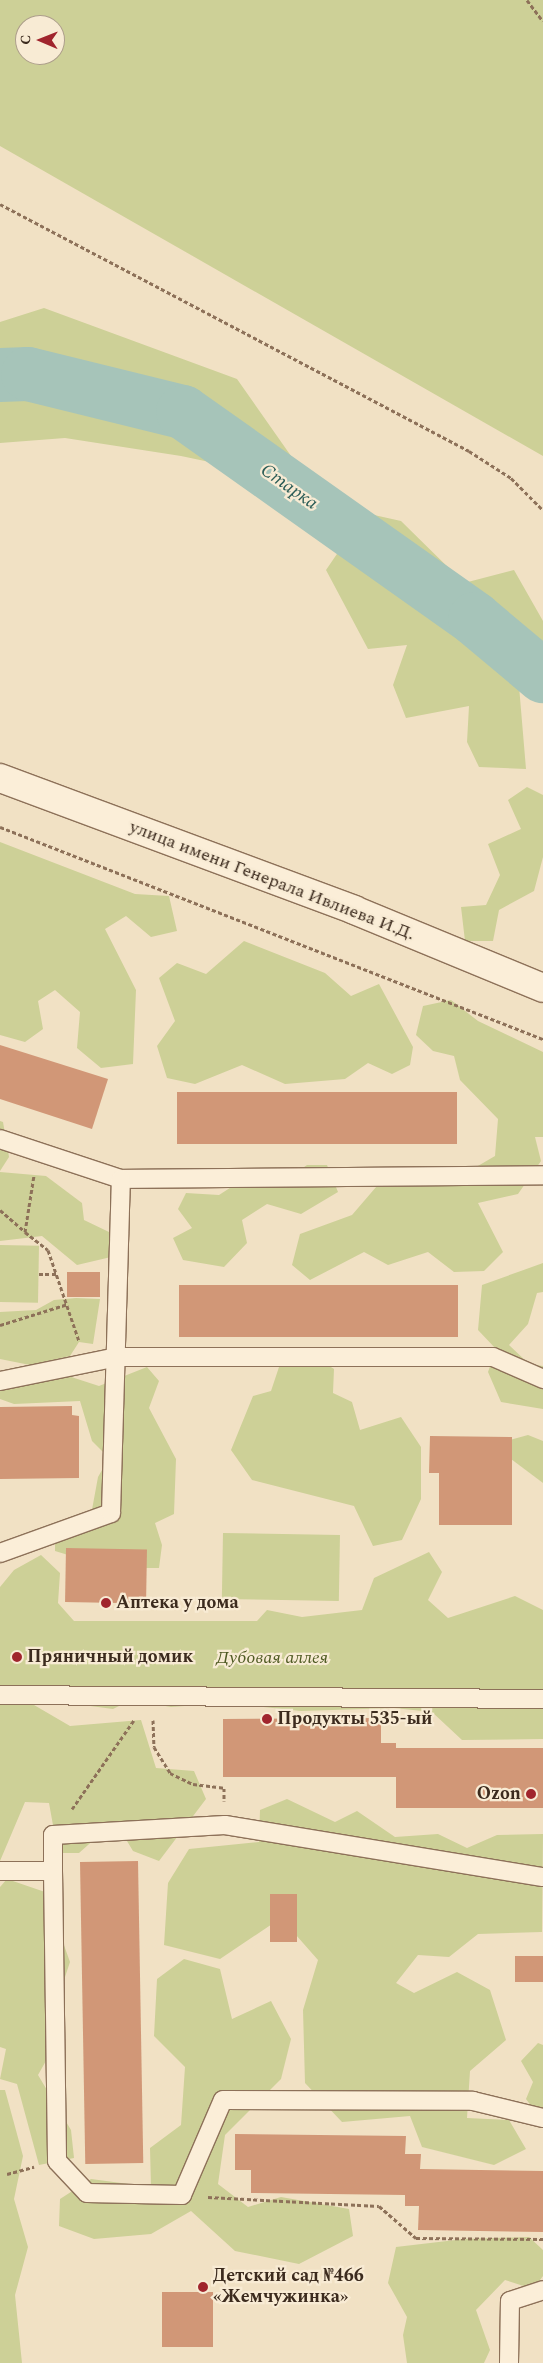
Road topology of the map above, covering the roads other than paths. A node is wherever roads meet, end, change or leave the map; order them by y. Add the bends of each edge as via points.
1 (0, 778) edge
2 (543, 988) edge
3 (0, 1139) edge
4 (543, 1175) edge
5 (121, 1179) junction
6 (117, 1357) junction
7 (543, 1379) edge
8 (0, 1381) edge
9 (0, 1553) edge
10 (0, 1695) edge
11 (543, 1699) edge
12 (0, 1871) edge
13 (53, 1871) junction
14 (543, 1878) edge
15 (543, 2118) edge
16 (543, 2290) edge
17 (509, 2363) edge

1 - 2 street, улица имени Генерала Ивлиева И.Д. via 354,910
3 - 5 lane
4 - 5 lane
5 - 6 lane
6 - 7 lane via 493,1357
6 - 8 lane
6 - 9 lane via 110,1513
10 - 11 lane
12 - 13 lane
13 - 14 lane via 54,1835 225,1825
13 - 15 lane via 57,2161 87,2193 182,2195 222,2100 473,2101
16 - 17 lane via 510,2301

